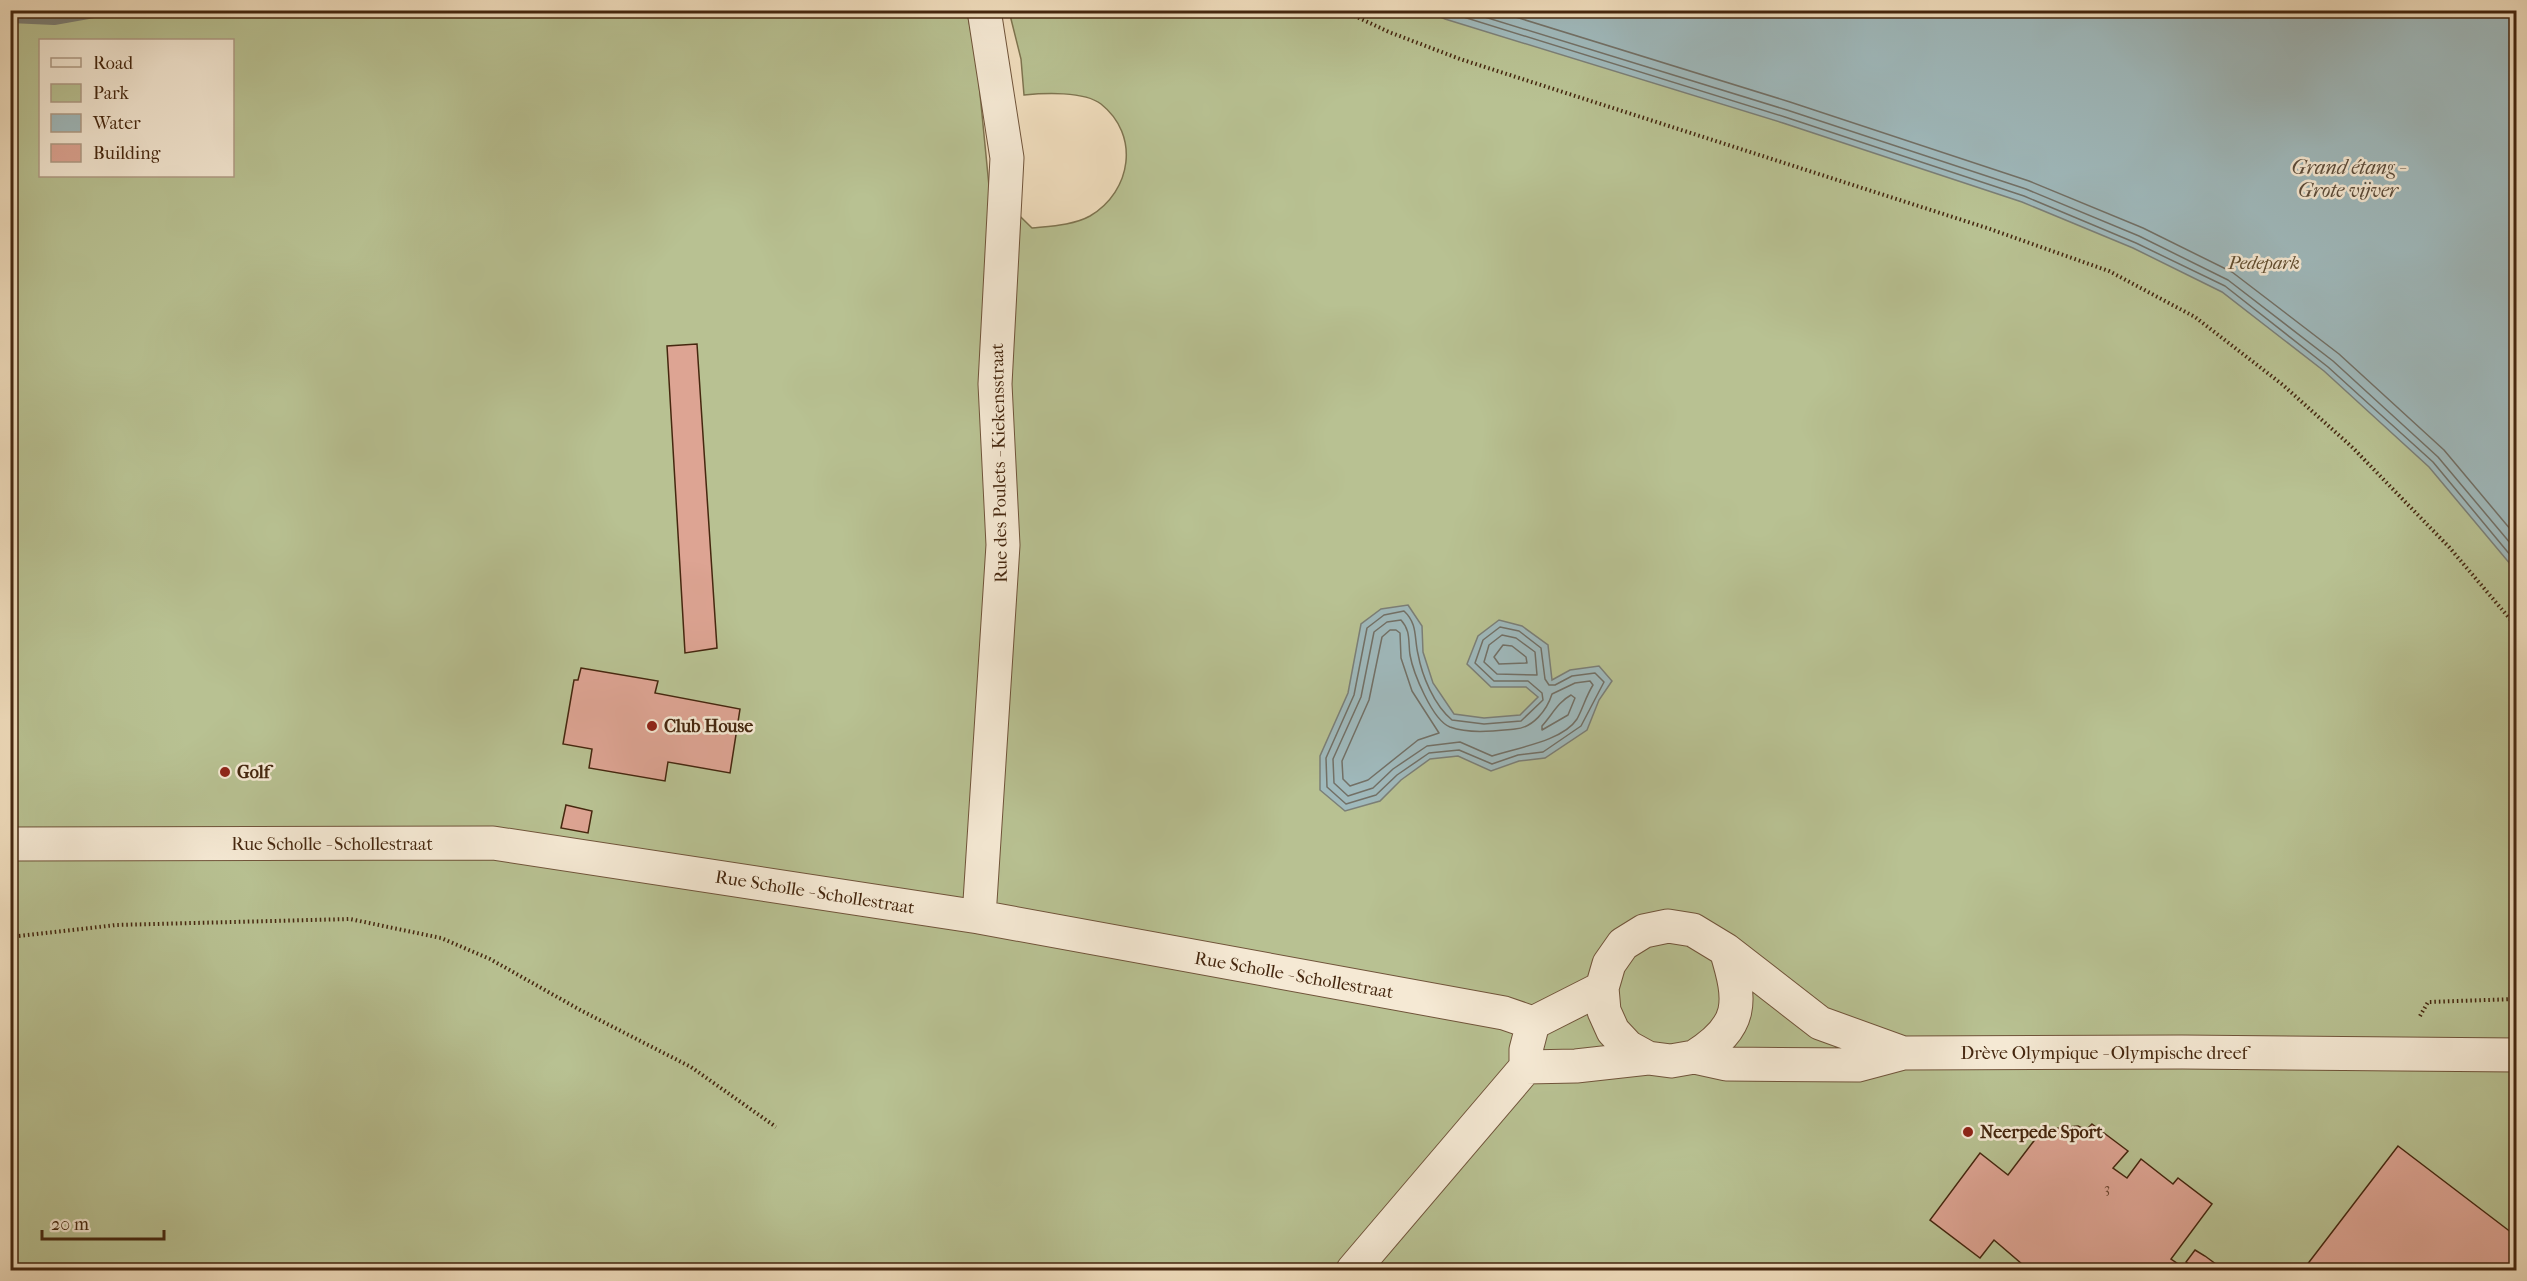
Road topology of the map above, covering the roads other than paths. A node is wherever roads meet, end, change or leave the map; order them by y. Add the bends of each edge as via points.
1 (984, 10) edge
2 (10, 844) edge
3 (979, 917) junction
4 (1726, 950) junction
5 (1602, 988) junction
6 (1533, 1023) junction
7 (1903, 1053) junction
8 (2517, 1055) edge
9 (1694, 1057) junction
10 (1648, 1058) junction
11 (1526, 1067) junction
12 (1353, 1270) edge

1 - 3 street, Rue des Poulets - Kiekensstraat via 1007,158 995,384 1003,545
2 - 3 street, Rue Scholle - Schollestraat via 493,843
3 - 6 street, Rue Scholle - Schollestraat via 1504,1013
4 - 5 street via 1693,930 1668,926 1644,931 1623,944 1613,957
4 - 7 street via 1820,1023
4 - 9 street via 1737,992 1732,1019 1717,1042
5 - 6 street
5 - 10 street via 1604,1011 1613,1031 1628,1047
6 - 11 street
7 - 8 street, Drève Olympique - Olympische dreef
7 - 9 street, Drève Olympique - Olympische dreef via 1858,1065 1726,1064
9 - 10 street via 1671,1061
10 - 11 street
11 - 12 street

